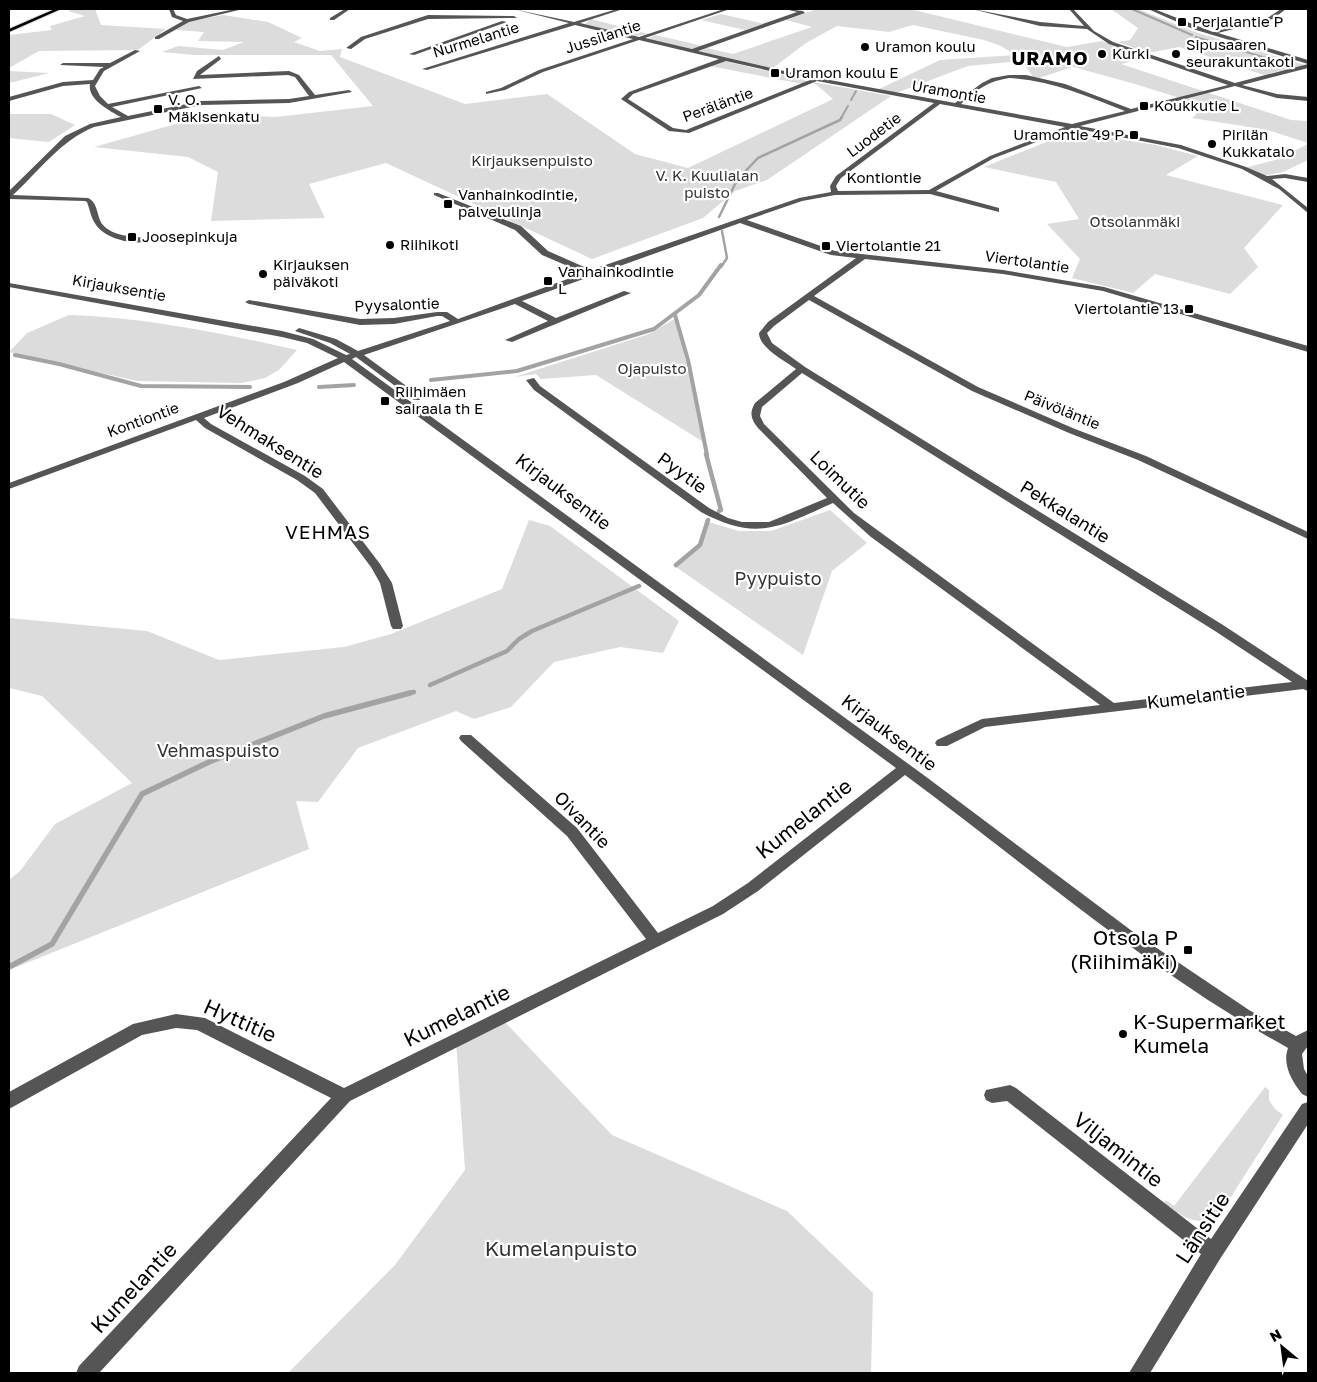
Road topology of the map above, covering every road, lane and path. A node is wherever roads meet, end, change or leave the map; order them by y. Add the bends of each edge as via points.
1 (51, 9) edge
2 (59, 9) edge
3 (171, 9) edge
4 (241, 9) edge
5 (348, 9) edge
6 (515, 9) edge
7 (621, 9) edge
8 (728, 9) edge
9 (787, 9) edge
10 (974, 9) edge
11 (1071, 9) edge
12 (1150, 9) edge
13 (1284, 9) edge
14 (545, 10) dead end
15 (534, 13) junction
16 (514, 18) junction
17 (332, 19) dead end
18 (187, 21) junction
19 (575, 23) junction
20 (1089, 28) junction
21 (10, 29) edge
22 (1212, 34) junction
23 (157, 38) dead end
24 (639, 38) junction
25 (350, 48) dead end
26 (137, 51) dead end
27 (693, 51) junction
28 (412, 54) dead end
29 (219, 58) dead end
30 (725, 59) junction
31 (1308, 62) edge
32 (63, 65) dead end
33 (112, 65) junction
34 (1308, 66) edge
35 (425, 69) dead end
36 (196, 77) junction
37 (816, 80) junction
38 (93, 82) junction
39 (1236, 85) junction
40 (199, 88) junction
41 (349, 92) dead end
42 (488, 93) dead end
43 (313, 97) junction
44 (9, 99) edge
45 (1308, 100) edge
46 (939, 102) junction
47 (201, 103) junction
48 (106, 106) junction
49 (956, 106) junction
50 (1130, 112) junction
51 (127, 118) junction
52 (1073, 126) junction
53 (1266, 178) junction
54 (1308, 180) edge
55 (930, 192) junction
56 (835, 193) junction
57 (436, 194) dead end
58 (9, 196) edge
59 (996, 210) dead end
60 (1308, 211) edge
61 (739, 220) junction
62 (141, 240) dead end
63 (862, 257) junction
64 (591, 273) junction
65 (9, 284) edge
66 (627, 293) dead end
67 (810, 297) junction
68 (516, 301) junction
69 (249, 302) dead end
70 (225, 322) junction
71 (457, 322) junction
72 (556, 322) junction
73 (509, 340) dead end
74 (1308, 349) edge
75 (363, 356) junction
76 (349, 361) junction
77 (802, 369) junction
78 (531, 380) dead end
79 (197, 416) junction
80 (464, 442) junction
81 (9, 486) edge
82 (834, 499) junction
83 (1308, 536) edge
84 (397, 626) dead end
85 (1307, 686) edge
86 (1111, 707) junction
87 (466, 738) dead end
88 (942, 743) dead end
89 (905, 768) junction
90 (656, 941) junction
91 (1303, 1041) edge
92 (1308, 1089) edge
93 (992, 1095) dead end
94 (344, 1096) junction
95 (9, 1101) edge
96 (1308, 1110) edge
97 (1213, 1252) junction
98 (86, 1373) edge
99 (1139, 1373) edge

1 - 21 main road
2 - 21 main road
3 - 18 street via 174,16
4 - 18 street
5 - 17 street
6 - 15 street, Uramontie
7 - 19 street, Nurmelantie
8 - 24 street, Jussilantie
9 - 27 street via 803,12
10 - 20 street via 1040,24
11 - 20 street
12 - 22 street
13 - 22 street via 1271,18
14 - 15 street
15 - 16 street
15 - 19 street, Uramontie
16 - 25 street via 428,17 363,38
16 - 28 street
18 - 23 street
19 - 24 street, Uramontie
19 - 35 street, Nurmelantie
20 - 39 street via 1111,42
22 - 31 street
24 - 27 street, Uramontie
24 - 42 street, Jussilantie via 541,71
26 - 33 street
27 - 30 street, Uramontie
29 - 36 street
30 - 37 street, Uramontie
30 - 37 street, Peräläntie via 632,93 624,99 671,130 687,132
32 - 33 street
33 - 38 street via 102,70
34 - 39 street, Kontiontie
36 - 40 street
36 - 43 street via 289,73 298,76
37 - 46 street, Uramontie
38 - 44 street via 62,84
38 - 48 street via 95,95
39 - 45 street
39 - 50 street, Kontiontie
40 - 47 street via 204,99
40 - 48 street
41 - 43 street
43 - 47 street via 249,103
46 - 49 street, Uramontie
46 - 56 street, Luodetie via 838,178 833,186
47 - 51 street
48 - 51 street
49 - 50 street via 993,80 1026,78 1045,81
49 - 52 street, Uramontie
50 - 52 street, Kontiontie
51 - 58 street via 92,125 69,136
52 - 53 street, Uramontie via 1191,150
52 - 55 street, Kontiontie via 992,157
53 - 54 street via 1285,176
53 - 60 street, Uramontie
55 - 56 street, Kontiontie
55 - 59 street
56 - 61 street, Kontiontie via 801,199
57 - 64 street via 518,228 545,253
58 - 62 street via 86,199 90,201 99,225 105,230 130,240
61 - 63 street, Viertolantie via 821,249
61 - 64 street, Kontiontie
63 - 67 street
63 - 74 street, Viertolantie via 1003,272 1102,289
64 - 68 street, Kontiontie
65 - 70 street, Kirjauksentie
66 - 72 street
67 - 77 street via 763,333 769,345
67 - 83 street, Päivöläntie via 975,389 1142,458
68 - 71 street, Kontiontie
68 - 72 street
69 - 71 street, Pyysalontie via 360,322 394,321 437,314 444,314
70 - 75 street, Kirjauksentie via 309,332 331,339
70 - 76 street, Kirjauksentie via 310,341
71 - 75 street, Kontiontie
72 - 73 street
75 - 76 street, Kontiontie
75 - 80 street, Kirjauksentie via 440,417
76 - 79 street, Kontiontie
76 - 80 street, Kirjauksentie
77 - 82 street, Loimutie via 758,405 756,417 761,426
77 - 85 street, Pekkalantie
78 - 82 street, Pyytie via 537,388 705,510 730,523 750,528 772,526
79 - 81 street, Kontiontie
79 - 84 street, Vehmaksentie via 208,426 319,491 386,583
80 - 89 street, Kirjauksentie
82 - 86 street, Loimutie via 875,535
85 - 86 street, Kumelantie
86 - 88 street, Kumelantie via 982,723
87 - 90 street, Oivantie via 572,832
89 - 90 street, Kumelantie via 753,887 718,910
89 - 91 street, Kirjauksentie via 1177,971 1243,1015
90 - 94 street, Kumelantie
91 - 92 street via 1293,1056 1294,1068
93 - 97 street, Viljamintie via 1010,1093
94 - 95 street, Hyttitie via 199,1023 176,1021 155,1024 126,1035
94 - 98 street, Kumelantie
96 - 97 street, Länsitie
97 - 99 street, Länsitie

